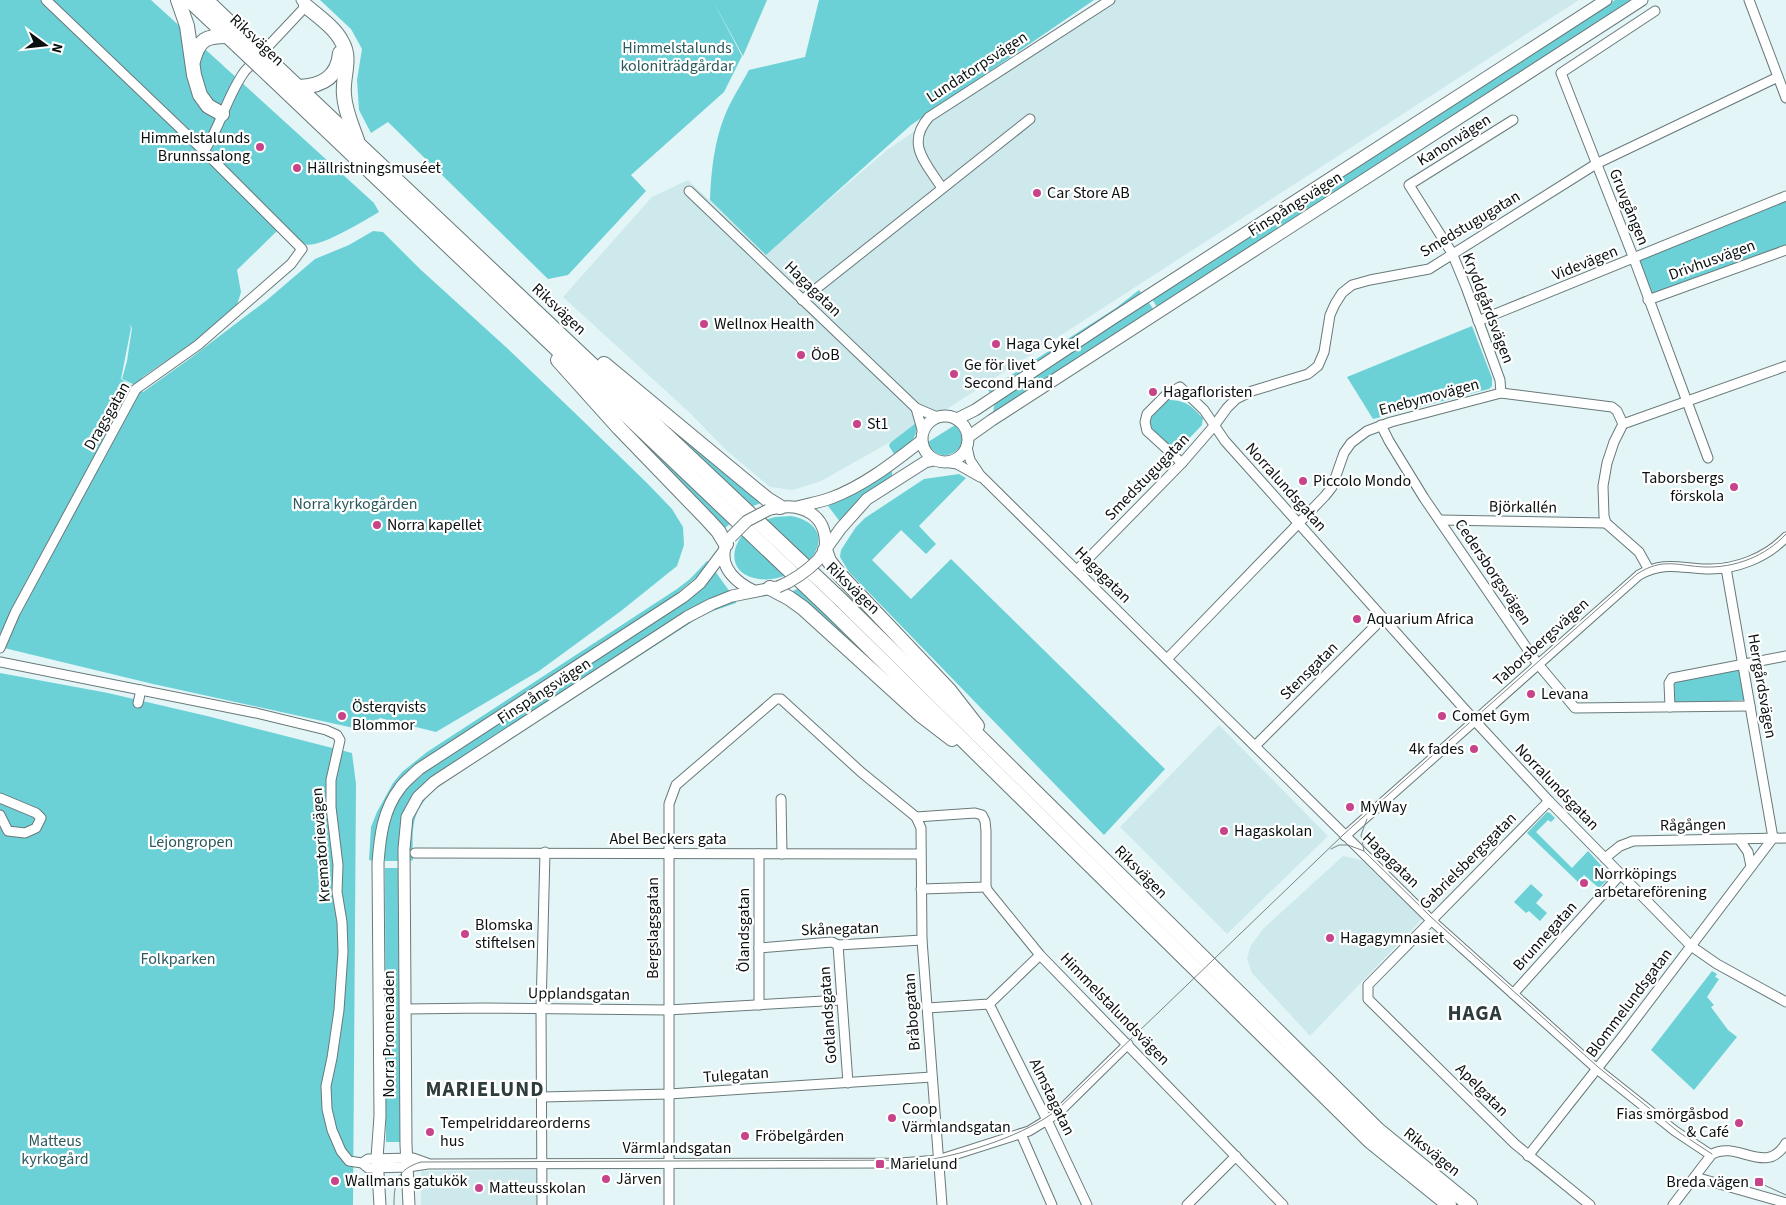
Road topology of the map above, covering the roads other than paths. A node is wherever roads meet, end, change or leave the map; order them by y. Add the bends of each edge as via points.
1 (46, 0) edge
2 (178, 0) edge
3 (189, 0) edge
4 (206, 0) edge
5 (1110, 0) edge
6 (1606, 0) edge
7 (1641, 0) edge
8 (1750, 0) edge
9 (304, 3) edge
10 (1655, 11) dead end
11 (336, 33) junction
12 (227, 36) junction
13 (242, 42) junction
14 (193, 64) junction
15 (276, 74) junction
16 (1778, 77) junction
17 (299, 87) junction
18 (1786, 98) edge
19 (222, 114) junction
20 (1030, 119) dead end
21 (1513, 120) dead end
22 (358, 143) junction
23 (204, 151) junction
24 (1596, 164) junction
25 (1410, 185) joint
26 (942, 188) junction
27 (689, 191) dead end
28 (1786, 196) edge
29 (1786, 250) edge
30 (1452, 253) junction
31 (1634, 259) junction
32 (504, 282) junction
33 (802, 300) junction
34 (1648, 300) junction
35 (514, 308) junction
36 (1478, 321) junction
37 (1786, 366) edge
38 (1501, 392) junction
39 (1687, 401) junction
40 (916, 408) junction
41 (937, 417) junction
42 (957, 419) junction
43 (1623, 424) junction
44 (1381, 425) junction
45 (1214, 426) junction
46 (922, 437) junction
47 (967, 442) junction
48 (1708, 458) dead end
49 (939, 461) junction
50 (1182, 463) junction
51 (985, 479) junction
52 (797, 507) junction
53 (774, 508) junction
54 (1440, 520) junction
55 (1298, 523) junction
56 (1606, 523) junction
57 (1786, 537) edge
58 (727, 544) junction
59 (822, 555) junction
60 (1726, 568) junction
61 (1077, 570) junction
62 (1649, 570) junction
63 (774, 587) junction
64 (754, 591) junction
65 (1383, 618) junction
66 (0, 648) edge
67 (1786, 656) edge
68 (1167, 660) junction
69 (0, 662) edge
70 (1743, 664) junction
71 (1538, 665) junction
72 (141, 690) junction
73 (138, 703) dead end
74 (1750, 706) junction
75 (1670, 707) junction
76 (1475, 721) junction
77 (1255, 746) junction
78 (1003, 761) junction
79 (989, 765) junction
80 (0, 798) edge
81 (781, 799) dead end
82 (1549, 801) junction
83 (0, 815) edge
84 (916, 817) junction
85 (1345, 836) junction
86 (1773, 838) junction
87 (1786, 838) edge
88 (1739, 839) junction
89 (379, 851) joint
90 (415, 852) dead end
91 (545, 852) junction
92 (668, 854) junction
93 (758, 854) junction
94 (782, 854) junction
95 (920, 854) junction
96 (1605, 858) junction
97 (403, 863) joint
98 (1751, 866) junction
99 (1620, 875) junction
100 (986, 888) junction
101 (921, 889) junction
102 (1431, 920) junction
103 (922, 940) junction
104 (838, 945) junction
105 (1691, 946) junction
106 (758, 948) junction
107 (1040, 955) junction
108 (1368, 985) joint
109 (1513, 994) junction
110 (841, 1000) junction
111 (1786, 1002) edge
112 (990, 1004) junction
113 (759, 1005) junction
114 (927, 1008) junction
115 (406, 1009) junction
116 (542, 1009) junction
117 (668, 1010) junction
118 (1128, 1044) junction
119 (1597, 1069) junction
120 (932, 1077) junction
121 (848, 1083) junction
122 (669, 1094) junction
123 (542, 1097) junction
124 (1048, 1120) junction
125 (1021, 1134) junction
126 (1786, 1143) edge
127 (1710, 1155) junction
128 (1236, 1156) junction
129 (1528, 1156) junction
130 (1782, 1157) edge
131 (938, 1160) junction
132 (407, 1162) junction
133 (380, 1163) junction
134 (542, 1163) junction
135 (669, 1163) junction
136 (1695, 1177) junction
137 (1786, 1203) edge
138 (380, 1205) edge
139 (409, 1205) edge
140 (542, 1205) edge
141 (669, 1205) edge
142 (942, 1205) edge
143 (1052, 1205) edge
144 (1087, 1205) edge
145 (1186, 1205) edge
146 (1283, 1205) edge
147 (1449, 1205) edge
148 (1470, 1205) edge
149 (1590, 1205) edge
150 (1673, 1205) edge

1 - 23 street
2 - 14 highway via 187,26
3 - 12 highway, Riksvägen
4 - 13 highway, Riksvägen
5 - 26 street, Lundatorpsvägen via 929,116 918,132 917,141
6 - 42 main road, Finspångsvägen
7 - 47 main road, Finspångsvägen via 992,420
8 - 16 street
9 - 11 highway
9 - 19 street via 245,70
10 - 24 street, Gruvgången via 1561,73
11 - 17 highway via 340,51 337,68 331,77 319,85
11 - 22 highway via 347,56 344,98
12 - 13 highway, Riksvägen
12 - 14 highway via 210,37 202,42
13 - 15 highway, Riksvägen, bridge
14 - 19 highway via 196,86 204,102
15 - 17 highway, Riksvägen
15 - 35 highway, Riksvägen
16 - 18 street
16 - 24 street, Smedstugugatan
17 - 22 highway, Riksvägen
19 - 23 street
20 - 26 street
21 - 25 street, Kanonvägen
22 - 32 highway, Riksvägen
23 - 66 street, Dragsgatan via 302,249 291,264 198,345 136,389 8,627
24 - 30 street, Smedstugugatan
24 - 31 street, Gruvgången
25 - 30 street, Kryddgårdsvägen
26 - 33 street
27 - 33 street, Hagagatan
28 - 31 street, Videvägen
29 - 34 street, Drivhusvägen
30 - 36 street, Kryddgårdsvägen
30 - 45 street, Smedstugugatan via 1429,269 1352,285 1342,293 1330,315 1324,352 1318,366 1308,374 1236,399
31 - 34 street, Gruvgången
31 - 36 street, Videvägen
32 - 53 highway
32 - 78 highway, Riksvägen via 841,600
33 - 40 street, Hagagatan
34 - 39 street, Gruvgången
35 - 58 highway via 606,414
35 - 79 highway, Riksvägen
36 - 38 street, Kryddgårdsvägen via 1500,380
37 - 39 street
38 - 43 street, Enebymovägen via 1612,407 1617,410
38 - 44 street, Enebymovägen
39 - 43 street
39 - 48 street, Gruvgången
40 - 41 street, Hagagatan
40 - 46 street
41 - 42 main road via 950,415
41 - 46 main road via 929,420
42 - 47 main road via 968,432
43 - 56 street via 1606,469 1602,500
44 - 54 street, Cedersborgsvägen
44 - 55 street, Enebymovägen via 1351,443 1332,487
45 - 50 street, Smedstugugatan
45 - 50 street, Norralundsgatan via 1204,410 1180,387 1166,394 1147,414 1147,430
45 - 55 street, Norralundsgatan
46 - 49 main road via 929,456
46 - 52 main road via 895,461 854,488
47 - 49 main road via 956,460
47 - 51 street, Hagagatan via 970,460
49 - 51 street, Hagagatan via 957,464
49 - 59 main road via 925,462 867,500
50 - 61 street, Smedstugugatan
51 - 61 street, Hagagatan
52 - 53 main road
52 - 59 main road via 811,513 825,531
53 - 58 main road, bridge via 747,521
54 - 56 street, Björkallén
54 - 71 street, Cedersborgsvägen
55 - 65 street, Norralundsgatan
55 - 68 street, Enebymovägen
56 - 62 street via 1639,552
57 - 60 street, Taborsbergsvägen via 1762,555
58 - 64 main road via 726,565 731,576
58 - 89 main road, Finspångsvägen via 700,582 683,597 420,769 400,788 385,814
59 - 63 main road, bridge via 805,573
59 - 78 highway via 949,690
60 - 62 street, Taborsbergsvägen via 1669,566
60 - 70 street, Herrgårdsvägen
61 - 68 street, Hagagatan
62 - 71 street, Taborsbergsvägen via 1633,580
63 - 64 main road
63 - 79 highway via 803,608 922,716
64 - 97 main road, Finspångsvägen via 732,596 687,617 434,782 418,797 407,817
65 - 76 street, Norralundsgatan
65 - 77 street, Stensgatan
67 - 70 street
68 - 77 street, Hagagatan
69 - 72 street, Krematorievägen
70 - 74 street, Herrgårdsvägen
70 - 75 street via 1672,678 1669,683
71 - 75 street, Cedersborgsvägen via 1575,708
71 - 76 street, Taborsbergsvägen
72 - 73 street
72 - 133 street, Krematorievägen via 326,730 340,740 331,780 331,807 343,960 336,1033 326,1086 327,1110 341,1151 350,1161 362,1163 368,1159
74 - 75 street, Cedersborgsvägen
74 - 86 street, Herrgårdsvägen
76 - 82 street, Norralundsgatan
76 - 85 street, Taborsbergsvägen
77 - 85 street, Hagagatan
78 - 148 highway, Riksvägen via 1378,1130
79 - 147 highway, Riksvägen via 1370,1141
80 - 83 street via 41,818 36,828 25,833 8,831
81 - 94 street
82 - 96 street, Norralundsgatan
82 - 102 street, Gabrielsbergsgatan
84 - 92 street, Bergslagsgatan via 781,699 776,699 676,785 669,804
84 - 95 street, Bråbogatan via 921,828
84 - 100 street via 975,813 982,816 985,821
85 - 102 street, Hagagatan
86 - 87 street, Rågången
86 - 88 street, Rågången
86 - 98 street, Blommelundsgatan
88 - 96 street, Rågången via 1633,841
88 - 98 street via 1748,852
89 - 133 main road, Norra Promenaden
90 - 91 street, Abel Beckers gata
91 - 92 street, Abel Beckers gata
91 - 116 street
92 - 93 street, Abel Beckers gata
92 - 117 street, Bergslagsgatan
93 - 94 street, Abel Beckers gata
93 - 106 street, Ölandsgatan
94 - 95 street, Abel Beckers gata
95 - 101 street, Bråbogatan
96 - 99 street, Norralundsgatan
97 - 115 main road, Norra Promenaden
98 - 105 street, Blommelundsgatan
99 - 105 street, Norralundsgatan
99 - 109 street, Brunnegatan
100 - 101 street
100 - 107 street, Himmelstalundsvägen
101 - 103 street, Bråbogatan
102 - 108 street, Gabrielsbergsgatan
102 - 109 street, Hagagatan
103 - 104 street, Skånegatan
103 - 114 street, Bråbogatan
104 - 106 street, Skånegatan via 832,942
104 - 110 street, Gotlandsgatan
105 - 111 street, Norralundsgatan
105 - 119 street, Blommelundsgatan
106 - 113 street, Ölandsgatan
107 - 112 street
107 - 118 street, Himmelstalundsvägen
108 - 129 street, Apelgatan via 1368,999
109 - 119 street, Hagagatan
110 - 113 street, Upplandsgatan
110 - 121 street, Gotlandsgatan
112 - 114 street
112 - 124 street, Almstagatan
113 - 117 street, Upplandsgatan
114 - 120 street, Bråbogatan
115 - 116 street, Upplandsgatan
115 - 132 main road, Norra Promenaden
116 - 117 street, Upplandsgatan
116 - 123 street
117 - 122 street, Bergslagsgatan
118 - 124 street, Värmlandsgatan
118 - 128 street, Himmelstalundsvägen
119 - 127 street, Hagagatan
119 - 129 street, Blommelundsgatan
120 - 121 street, Tulegatan
120 - 131 street, Bråbogatan
121 - 122 street, Tulegatan
122 - 123 street, Tulegatan
122 - 135 street, Bergslagsgatan
123 - 134 street
124 - 125 street, Värmlandsgatan
124 - 144 street, Almstagatan
125 - 131 street, Värmlandsgatan
125 - 143 street
126 - 130 street
127 - 130 street via 1718,1150 1766,1158
127 - 136 street
128 - 145 street
128 - 146 street, Himmelstalundsvägen
129 - 149 street, Apelgatan
131 - 135 street, Värmlandsgatan
131 - 142 street, Bråbogatan
132 - 133 street, Värmlandsgatan
132 - 134 street, Värmlandsgatan
132 - 139 main road, Norra Promenaden
133 - 138 main road, Norra Promenaden
134 - 135 street, Värmlandsgatan
134 - 140 street
135 - 141 street, Bergslagsgatan
136 - 137 street
136 - 150 street

